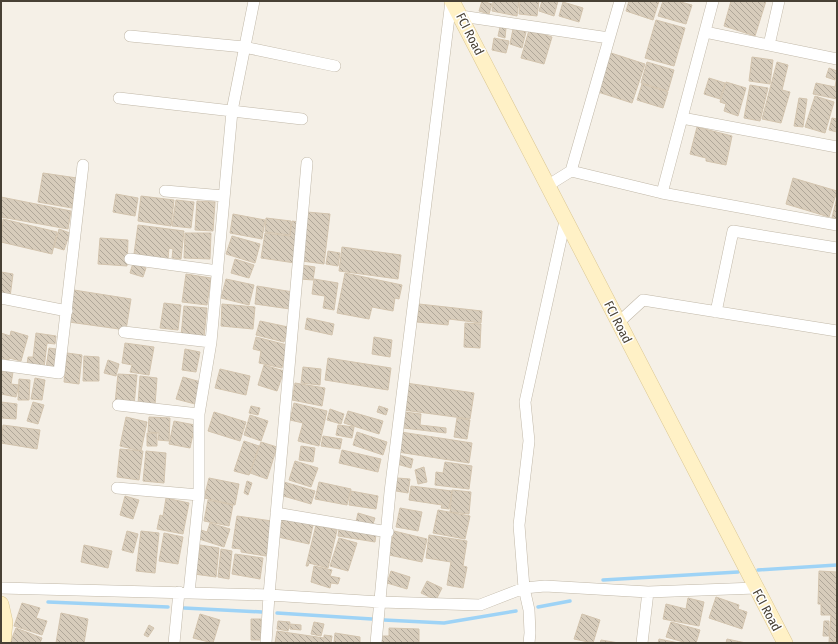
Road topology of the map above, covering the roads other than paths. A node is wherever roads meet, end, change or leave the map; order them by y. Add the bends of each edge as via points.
1 (254, 1) edge
2 (452, 1) edge
3 (620, 1) edge
4 (713, 1) edge
5 (779, 1) edge
6 (461, 16) junction
7 (705, 32) junction
8 (130, 36) dead end
9 (609, 38) junction
10 (769, 45) junction
11 (244, 48) junction
12 (837, 60) edge
13 (335, 66) dead end
14 (119, 98) dead end
15 (232, 111) junction
16 (682, 118) junction
17 (302, 119) dead end
18 (837, 147) edge
19 (307, 163) dead end
20 (83, 165) dead end
21 (571, 171) junction
22 (547, 186) junction
23 (165, 191) dead end
24 (662, 193) junction
25 (224, 196) junction
26 (565, 221) junction
27 (837, 225) edge
28 (837, 248) edge
29 (130, 259) dead end
30 (218, 271) junction
31 (1, 298) edge
32 (67, 311) junction
33 (716, 312) junction
34 (618, 323) junction
35 (837, 331) edge
36 (124, 332) dead end
37 (211, 342) junction
38 (1, 365) edge
39 (118, 405) dead end
40 (199, 414) junction
41 (117, 488) dead end
42 (199, 494) junction
43 (276, 513) junction
44 (388, 532) junction
45 (1, 588) edge
46 (524, 588) junction
47 (756, 588) junction
48 (184, 592) junction
49 (648, 592) junction
50 (269, 594) junction
51 (380, 602) junction
52 (1, 604) edge
53 (3, 643) edge
54 (174, 643) edge
55 (266, 643) edge
56 (376, 643) edge
57 (529, 643) edge
58 (642, 643) edge
59 (785, 643) edge

1 - 11 street
2 - 6 street, FCI Road
2 - 44 street via 390,492
3 - 9 street
4 - 7 street
5 - 10 street
6 - 9 street
6 - 22 street, FCI Road
7 - 10 street
7 - 16 street
8 - 11 street
9 - 21 street
10 - 12 street
11 - 13 street
11 - 15 street
14 - 15 street
15 - 17 street
15 - 25 street
16 - 18 street
16 - 24 street
19 - 43 street
20 - 32 street
21 - 22 street
21 - 24 street
22 - 26 street, FCI Road
23 - 25 street
24 - 27 street
25 - 30 street
26 - 34 street, FCI Road
26 - 46 street via 525,402 529,442 519,525
28 - 33 street via 733,231
29 - 30 street
30 - 37 street
31 - 32 street
32 - 38 street via 59,373
33 - 34 street via 643,300
33 - 35 street
34 - 47 street, FCI Road
36 - 37 street
37 - 40 street
39 - 40 street
40 - 42 street
41 - 42 street
42 - 48 street
43 - 44 street
43 - 50 street
44 - 51 street
45 - 48 street
46 - 49 street via 545,586
46 - 51 street via 480,605
46 - 57 street via 529,610
47 - 49 street
47 - 59 street, FCI Road
48 - 50 street
48 - 54 street
49 - 58 street
50 - 51 street
50 - 55 street
51 - 56 street
52 - 53 street via 5,622

